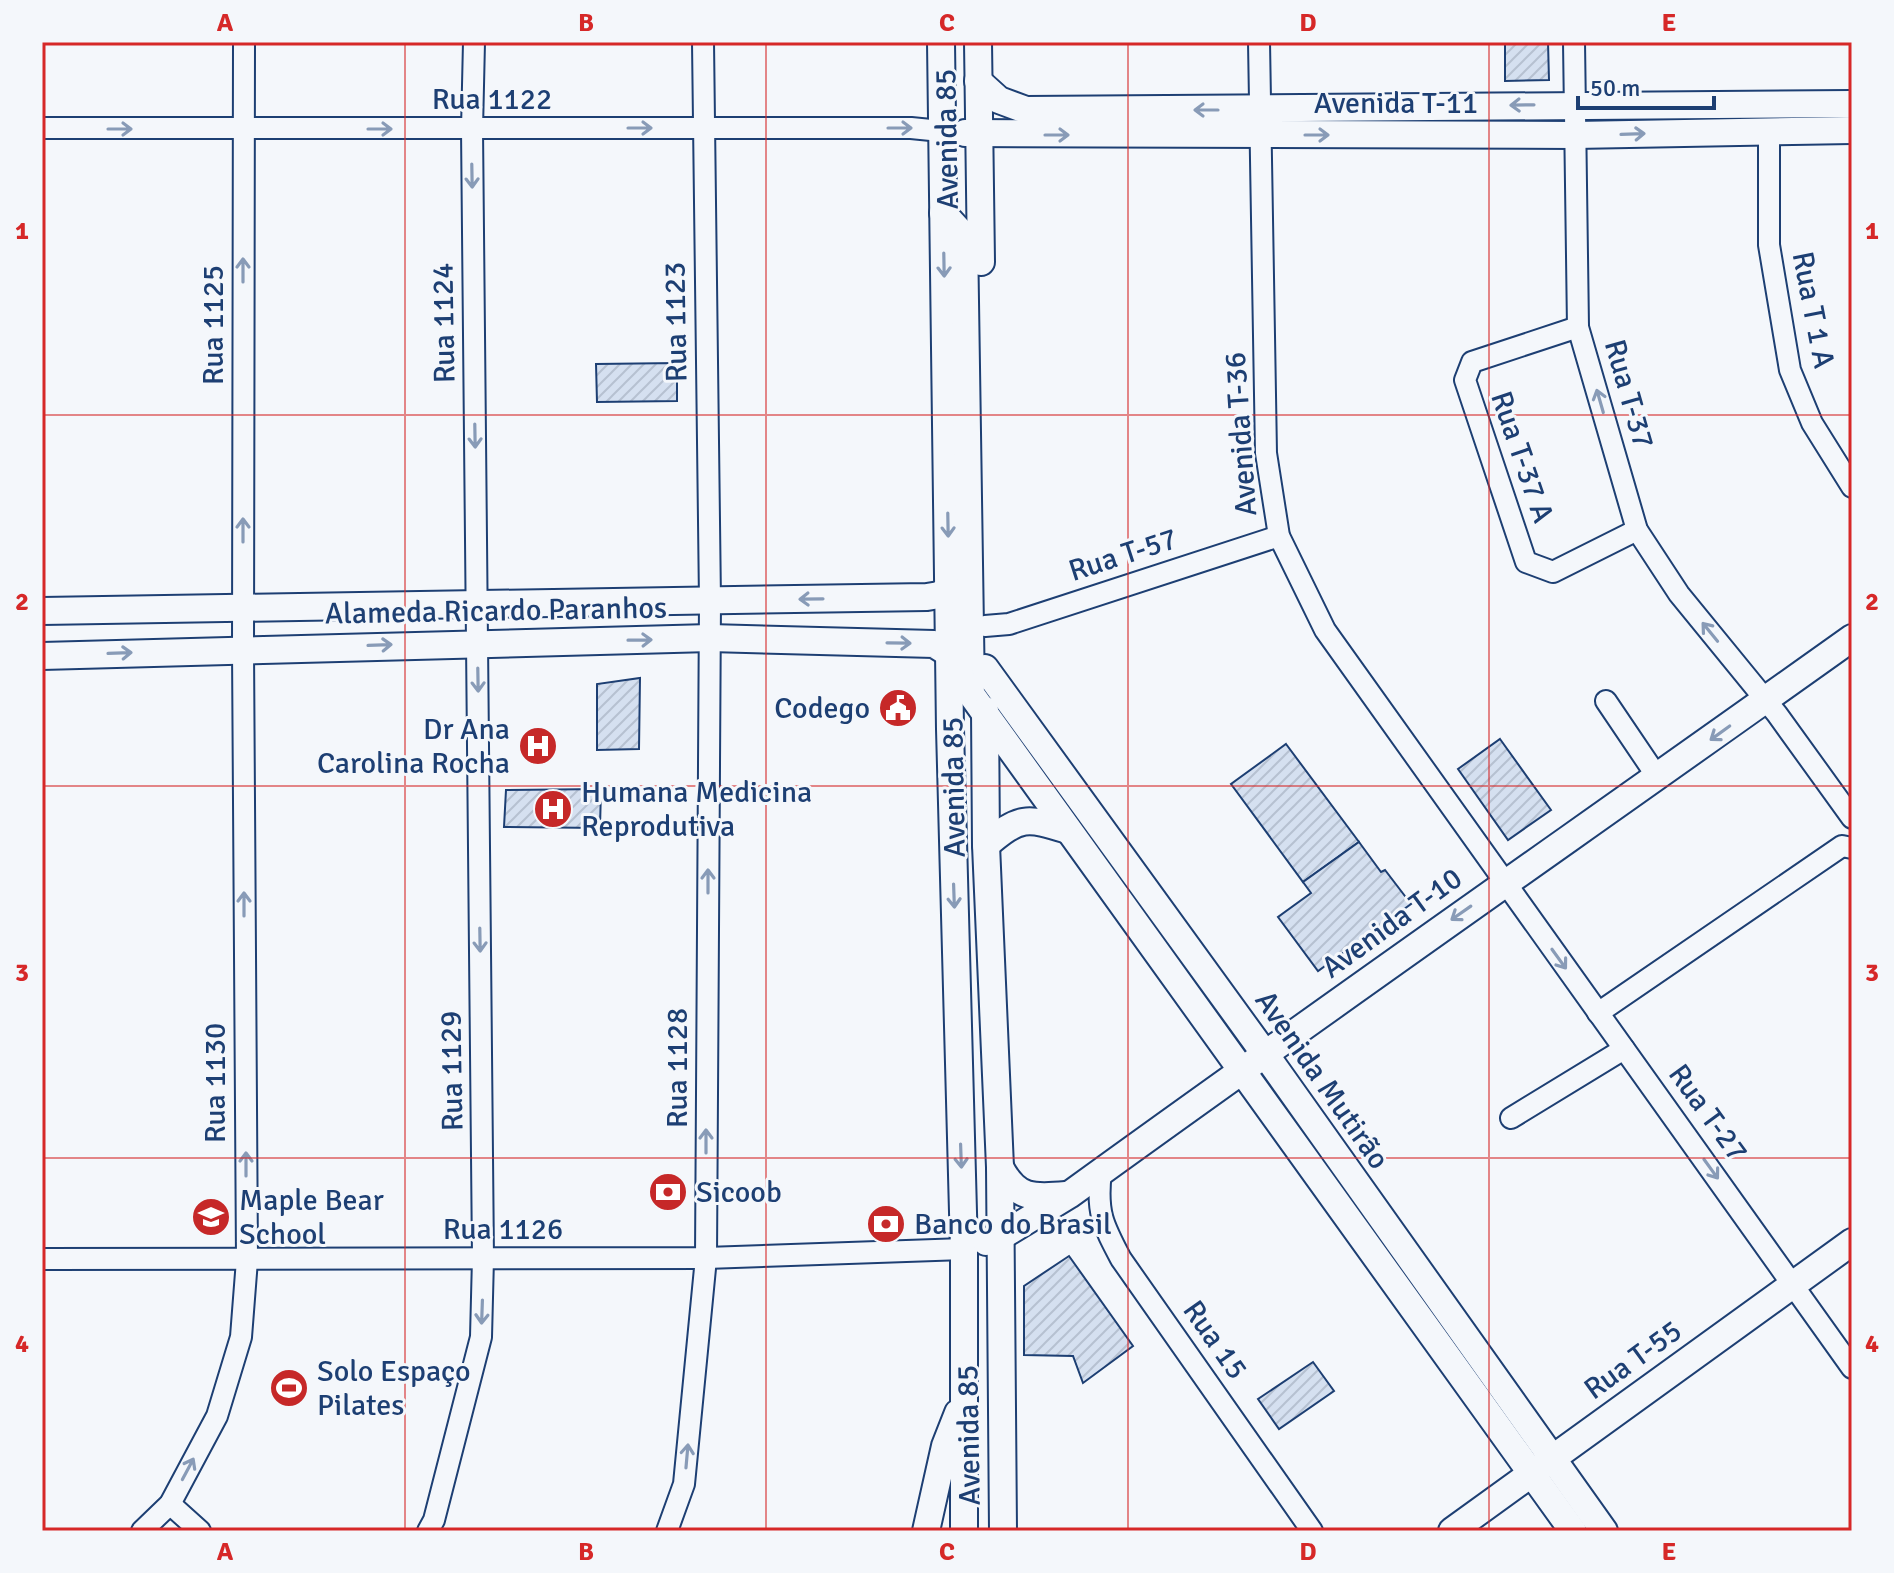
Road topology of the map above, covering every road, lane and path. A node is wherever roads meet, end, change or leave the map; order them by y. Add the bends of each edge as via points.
1 (244, 42) edge
2 (474, 42) edge
3 (703, 42) edge
4 (941, 42) edge
5 (978, 42) edge
6 (1259, 42) edge
7 (1574, 42) edge
8 (978, 81) junction
9 (1574, 104) junction
10 (1852, 104) edge
11 (1259, 122) junction
12 (42, 128) edge
13 (703, 128) junction
14 (472, 129) junction
15 (243, 130) junction
16 (1769, 130) junction
17 (1852, 130) edge
18 (941, 131) junction
19 (979, 135) junction
20 (1575, 135) junction
21 (943, 213) junction
22 (1578, 327) junction
23 (1852, 487) edge
24 (1637, 530) junction
25 (1279, 536) junction
26 (949, 589) junction
27 (710, 601) junction
28 (477, 602) junction
29 (243, 608) junction
30 (42, 611) edge
31 (985, 626) junction
32 (710, 638) junction
33 (1852, 638) edge
34 (478, 643) junction
35 (243, 649) junction
36 (950, 654) junction
37 (42, 656) edge
38 (985, 668) junction
39 (1606, 701) dead end
40 (1771, 707) junction
41 (985, 715) junction
42 (1658, 778) junction
43 (1852, 818) edge
44 (1068, 830) junction
45 (986, 845) junction
46 (1852, 848) edge
47 (1509, 889) junction
48 (1598, 1013) junction
49 (1624, 1049) junction
50 (1265, 1054) junction
51 (1242, 1071) junction
52 (1511, 1118) dead end
53 (1000, 1167) junction
54 (1101, 1172) junction
55 (1069, 1195) junction
56 (1000, 1237) junction
57 (1852, 1242) edge
58 (964, 1249) junction
59 (483, 1258) junction
60 (706, 1258) junction
61 (42, 1259) edge
62 (247, 1260) junction
63 (1793, 1283) junction
64 (1852, 1368) edge
65 (963, 1399) junction
66 (1542, 1467) junction
67 (170, 1504) junction
68 (142, 1531) edge
69 (200, 1531) edge
70 (428, 1531) edge
71 (667, 1531) edge
72 (926, 1531) edge
73 (964, 1531) edge
74 (1003, 1531) edge
75 (1312, 1531) edge
76 (1452, 1531) edge
77 (1573, 1531) edge
78 (1604, 1531) edge

1 - 15 street, Rua 1125
2 - 14 street, Rua 1124
3 - 13 street, Rua 1123
4 - 18 main road, Avenida 85
5 - 8 main road, Avenida 85
6 - 11 street, Avenida T-36
7 - 9 street, Rua T-37
11 -> 8 main road, Avenida T-11 via 1026,110 999,100
8 - 18 main road
8 - 19 main road, Avenida 85
9 - 10 main road, Avenida T-11
9 -> 11 main road, Avenida T-11
9 - 20 street, Rua T-37
19 -> 11 main road, Avenida T-11
11 -> 20 main road, Avenida T-11
11 - 25 street, Avenida T-36 via 1266,453
12 -> 15 street, Rua 1122
14 -> 13 street, Rua 1122
13 -> 18 street, Rua 1122
13 - 27 street, Rua 1123
15 -> 14 street, Rua 1122
14 -> 28 street, Rua 1124
29 -> 15 street, Rua 1125
16 - 17 main road, Avenida T-11
20 -> 16 main road, Avenida T-11
16 - 23 street, Rua T 1 A via 1769,245 1790,370 1812,423
18 - 19 main road, Avenida T-11
18 - 21 main road, Avenida 85
19 - 31 main road, Avenida 85
20 - 22 street, Rua T-37
21 -> 26 main road, Avenida 85
21 - 41 main road via 964,236 971,694
24 -> 22 street, Rua T-37
22 - 24 street, Rua T-37 A via 1472,362 1465,380 1526,562 1553,572
40 -> 24 street, Rua T-37 via 1679,594
25 - 31 street, Rua T-57 via 1009,624
25 - 47 street, Avenida T-36 via 1325,630
26 -> 27 main road, Alameda Ricardo Paranhos via 927,597
26 - 36 main road, Avenida 85
27 - 28 main road, Alameda Ricardo Paranhos
27 - 32 street, Rua 1128
28 - 29 main road, Alameda Ricardo Paranhos
28 - 34 street, Rua 1129
29 - 30 main road, Alameda Ricardo Paranhos
29 - 35 street, Rua 1130
31 - 38 main road, Avenida 85
34 -> 32 main road, Alameda Ricardo Paranhos
32 -> 36 main road, Alameda Ricardo Paranhos via 934,644
60 -> 32 street, Rua 1128
33 - 40 main road, Avenida T-10
35 -> 34 main road, Alameda Ricardo Paranhos
34 -> 59 street, Rua 1129
37 -> 35 main road, Alameda Ricardo Paranhos
62 -> 35 street, Rua 1130
36 -> 58 main road, Avenida 85
38 - 41 main road, Avenida 85
38 - 50 main road, Avenida Mutirão
39 - 42 street
40 -> 42 main road, Avenida T-10
40 - 43 street, Rua T-37
41 - 44 main road, Avenida Mutirão
41 - 45 main road, Avenida 85
42 - 47 main road, Avenida T-10
44 - 45 main road via 1034,819 1004,830
44 - 51 main road, Avenida Mutirão
45 - 53 main road, Avenida 85
46 - 48 street via 1842,846
47 -> 48 street, Rua T-27
47 -> 50 main road, Avenida T-10
48 - 49 street, Rua T-27
49 - 52 street
49 -> 63 street, Rua T-27
50 - 51 main road, Avenida T-10
50 - 66 main road, Avenida Mutirão
51 - 54 main road, Avenida T-10
51 - 66 main road, Avenida Mutirão
53 - 55 main road via 1025,1194
53 - 56 main road, Avenida 85
54 - 55 main road, Avenida T-10
54 - 75 street, Rua 15 via 1098,1199 1104,1228 1121,1259
55 - 56 main road, Avenida T-10
56 - 58 main road, Avenida T-10
56 - 74 main road, Avenida 85
57 - 63 main road, Rua T-55
58 - 60 street, Rua 1126
58 - 65 main road, Avenida 85
59 - 60 street, Rua 1126
59 - 62 street, Rua 1126
59 -> 70 street, Rua 1129 via 481,1337
71 -> 60 street, Rua 1128 via 684,1484
61 - 62 street, Rua 1126
67 -> 62 street, Rua 1130 via 217,1416 241,1337
63 - 64 street, Rua T-27
63 - 66 main road, Rua T-55
65 - 72 main road via 945,1446
65 - 73 main road, Avenida 85
66 - 76 main road, Rua T-55
66 - 77 main road, Avenida Mutirão
66 - 78 main road, Avenida Mutirão
67 - 68 street, Rua 1130
67 - 69 street

